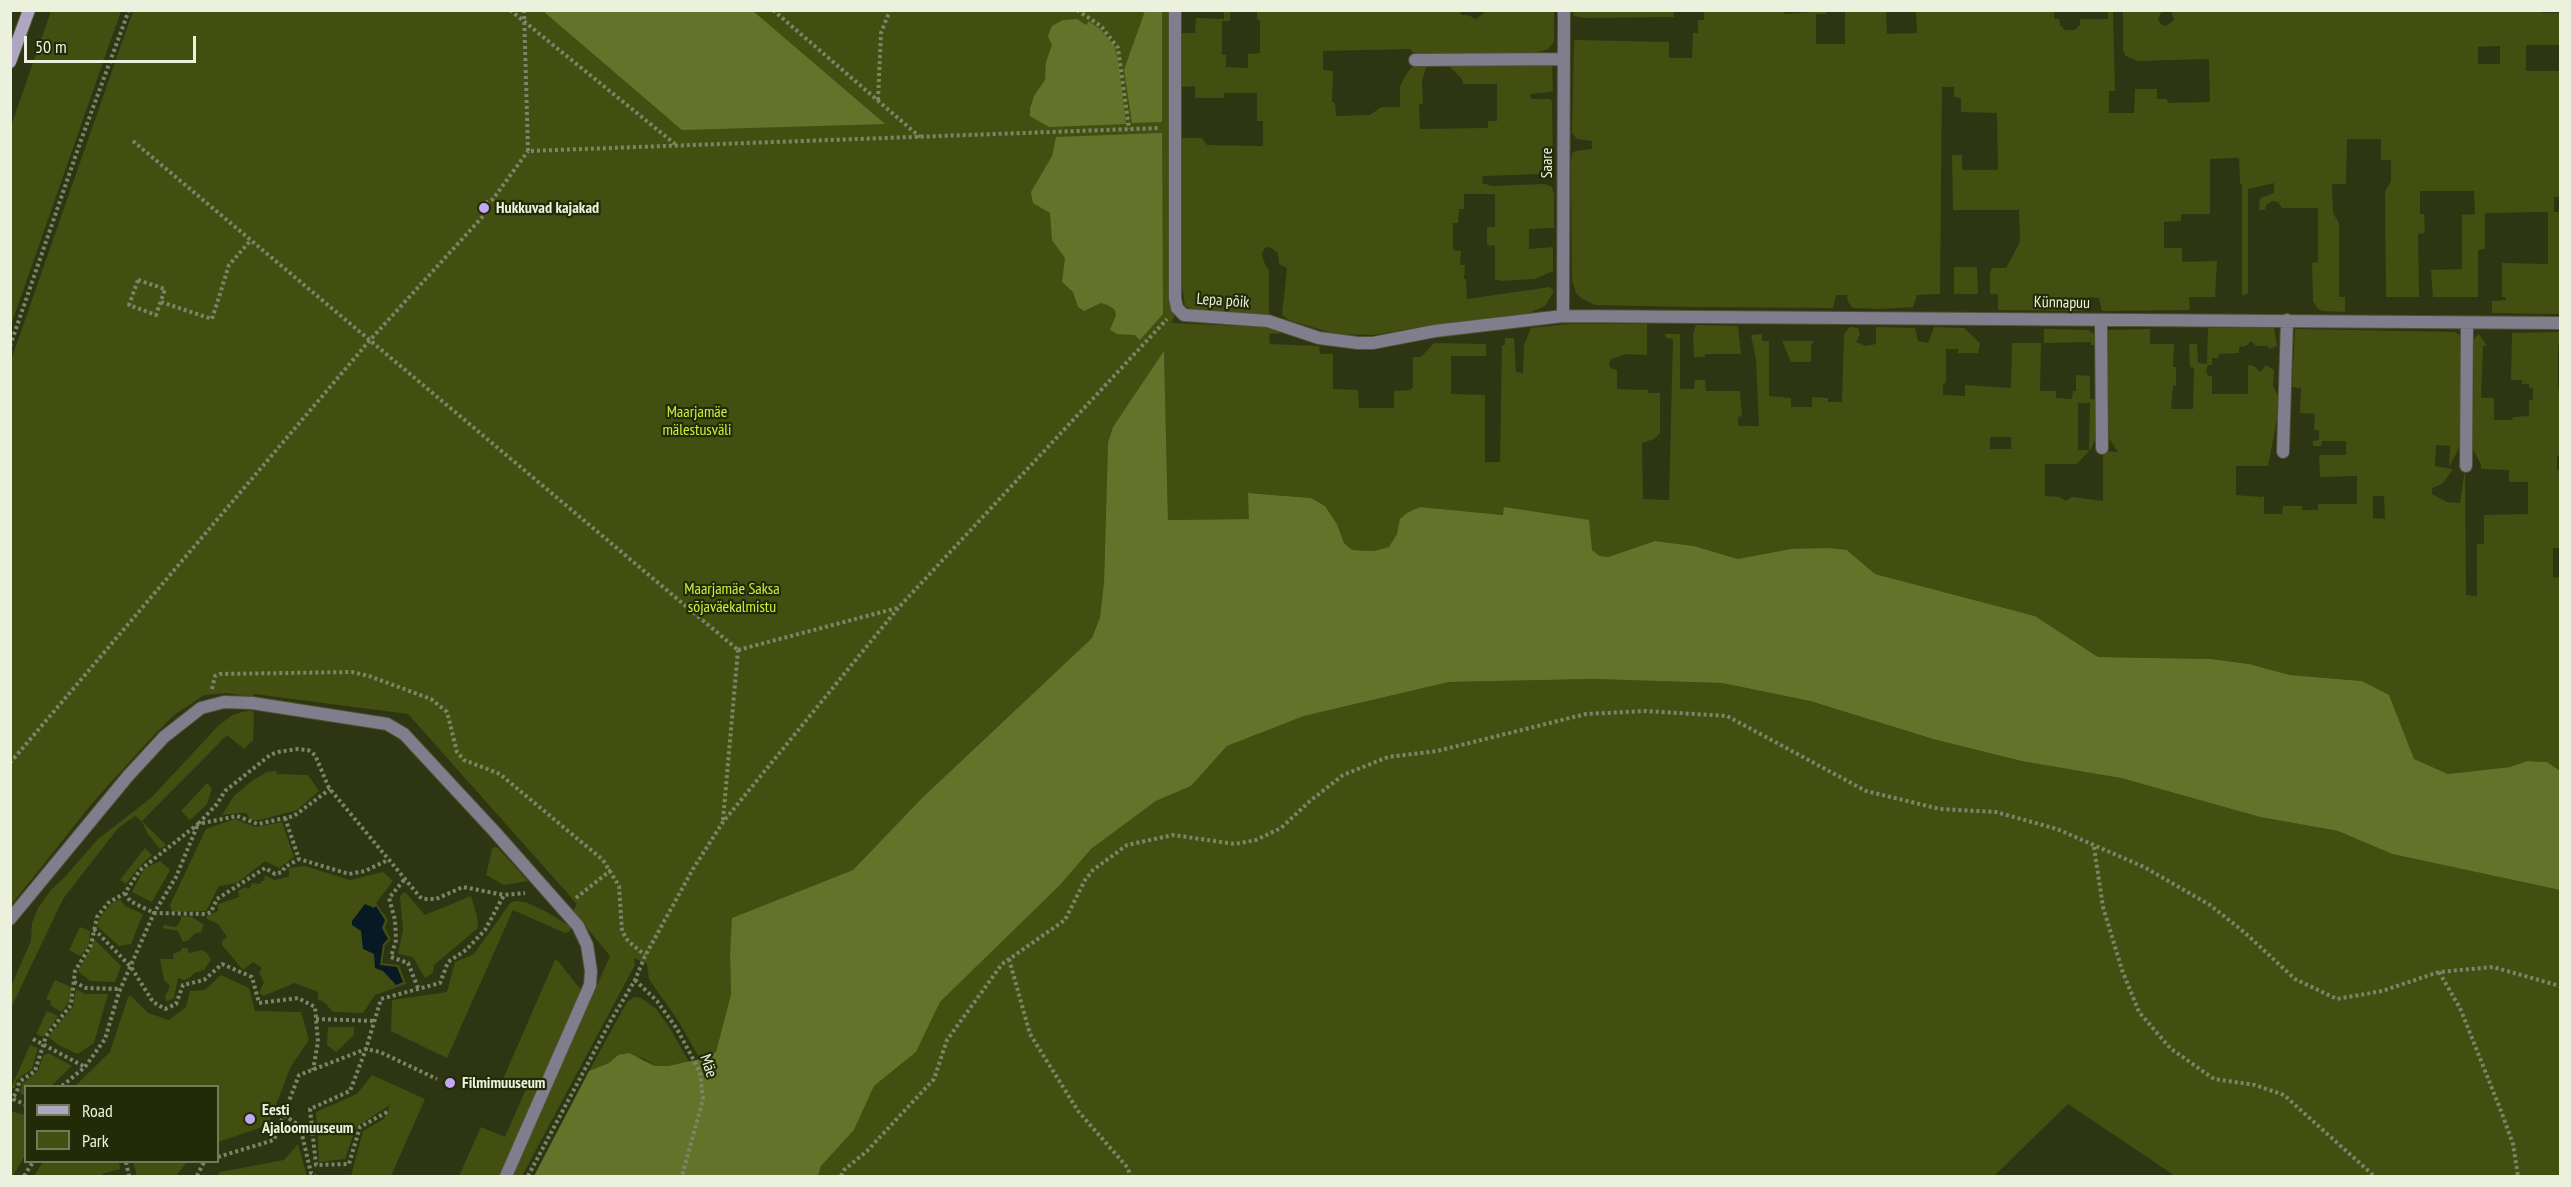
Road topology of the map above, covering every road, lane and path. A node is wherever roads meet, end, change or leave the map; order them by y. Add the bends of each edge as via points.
1 (29, 10) edge
2 (129, 10) edge
3 (510, 10) edge
4 (524, 10) edge
5 (773, 10) edge
6 (890, 10) edge
7 (1077, 10) edge
8 (1175, 10) edge
9 (1564, 10) edge
10 (524, 22) junction
11 (1564, 59) junction
12 (1415, 60) dead end
13 (10, 62) edge
14 (878, 101) junction
15 (1175, 128) junction
16 (1129, 129) junction
17 (920, 137) junction
18 (133, 141) dead end
19 (676, 145) junction
20 (528, 152) junction
21 (251, 240) junction
22 (161, 302) junction
23 (1177, 308) junction
24 (1563, 316) junction
25 (2101, 320) junction
26 (2287, 320) junction
27 (2467, 323) junction
28 (2560, 323) edge
29 (370, 340) junction
30 (10, 346) edge
31 (2102, 448) dead end
32 (2283, 452) dead end
33 (2466, 466) dead end
34 (898, 607) junction
35 (738, 650) junction
36 (10, 764) edge
37 (330, 789) junction
38 (285, 818) junction
39 (723, 822) junction
40 (198, 824) junction
41 (2094, 847) junction
42 (300, 859) junction
43 (388, 860) junction
44 (611, 870) dead end
45 (404, 880) junction
46 (125, 893) junction
47 (550, 894) junction
48 (504, 895) junction
49 (563, 908) junction
50 (154, 913) junction
51 (10, 919) edge
52 (93, 928) junction
53 (1009, 960) junction
54 (131, 967) junction
55 (2439, 972) junction
56 (635, 980) junction
57 (74, 982) junction
58 (2560, 986) edge
59 (418, 988) junction
60 (121, 989) junction
61 (316, 1019) junction
62 (375, 1021) junction
63 (33, 1039) dead end
64 (44, 1044) junction
65 (366, 1049) junction
66 (85, 1067) junction
67 (313, 1070) junction
68 (437, 1079) dead end
69 (63, 1085) edge
70 (11, 1099) edge
71 (387, 1112) dead end
72 (284, 1116) junction
73 (219, 1157) edge
74 (32, 1163) edge
75 (24, 1176) edge
76 (315, 1176) edge
77 (506, 1176) edge
78 (528, 1176) edge
79 (682, 1176) edge
80 (841, 1176) edge
81 (1131, 1176) edge
82 (2374, 1176) edge
83 (2518, 1176) edge

1 - 13 main road
2 - 30 path
3 - 10 path
4 - 10 path
5 - 14 path
6 - 14 path via 880,40
7 - 16 path via 1101,26 1118,48
8 - 15 street, Lepa põik
9 - 11 street, Saare
10 - 19 path
10 - 20 path
11 - 12 street
11 - 24 street, Saare
14 - 17 path
15 - 16 path
15 - 23 street, Lepa põik
16 - 17 path
17 - 19 path
18 - 21 path
19 - 20 path
20 - 29 path via 493,199 484,204 485,214
21 - 22 path via 229,265 212,319
21 - 29 path
22 - 22 path via 165,289 138,280 129,305 156,315
23 - 24 street, Lepa põik via 1190,316 1268,321 1319,338 1358,343
23 - 34 path
24 - 25 street, Künnapuu
25 - 26 street, Künnapuu
25 - 31 street
26 - 27 street, Künnapuu
26 - 32 street
27 - 28 street, Künnapuu
27 - 33 street
29 - 35 path
29 - 36 path
34 - 35 path
34 - 39 path
35 - 39 path
37 - 38 path via 294,816
37 - 40 path via 315,755 308,750 278,752 225,791
37 - 43 path
38 - 40 path via 258,824 237,816
38 - 42 path
39 - 56 path via 693,869
40 - 46 path via 140,870
40 - 50 path via 176,877
41 - 53 path via 2057,829 1996,812 1940,809 1866,791 1727,716 1645,711 1587,714 1447,749 1388,757 1343,775 1281,828 1256,840 1235,844 1173,835 1127,845 1093,870 1058,927
41 - 55 path via 2144,867 2210,905 2295,979 2337,999 2382,991
41 - 82 path via 2103,907 2139,1012 2170,1048 2214,1079 2255,1085 2284,1095
42 - 43 path via 349,874
42 - 50 path via 275,874 265,868 217,899 206,914
43 - 45 path
44 - 49 path
45 - 48 path via 424,899 436,899 463,887
45 - 59 path via 389,898 396,940 391,957 408,963
46 - 50 path via 130,901
46 - 52 path via 108,903
47 - 48 path
47 - 49 street
47 - 51 street via 398,729 375,720 224,702 201,708 164,737
48 - 59 path via 485,930 448,962 440,982
49 - 77 street via 587,945 590,985
50 - 54 path
52 - 54 path
52 - 57 path
53 - 80 path via 1002,964 952,1032 934,1079
53 - 81 path via 1030,1034 1078,1111
54 - 60 path
54 - 61 path via 153,1002 165,1009 176,1004 183,985 204,980 222,964 252,977 259,1003 298,998 315,1007
55 - 58 path via 2493,967
55 - 83 path via 2460,1008 2501,1111 2513,1144
56 - 78 path
56 - 79 path, Mäe via 657,1001 677,1029 700,1072 703,1099
57 - 60 path via 86,988
57 - 64 path via 70,1005
59 - 62 path via 381,999
60 - 66 path via 105,1039
61 - 62 path
61 - 67 path via 318,1042
62 - 65 path
63 - 64 path
64 - 66 path
64 - 70 path via 35,1071 19,1082
65 - 67 path
65 - 68 path
65 - 71 path via 350,1091 310,1109 316,1165 349,1164 360,1127
66 - 69 path
67 - 72 path via 300,1075
72 - 73 path via 274,1140
72 - 76 path via 300,1126
74 - 75 path

